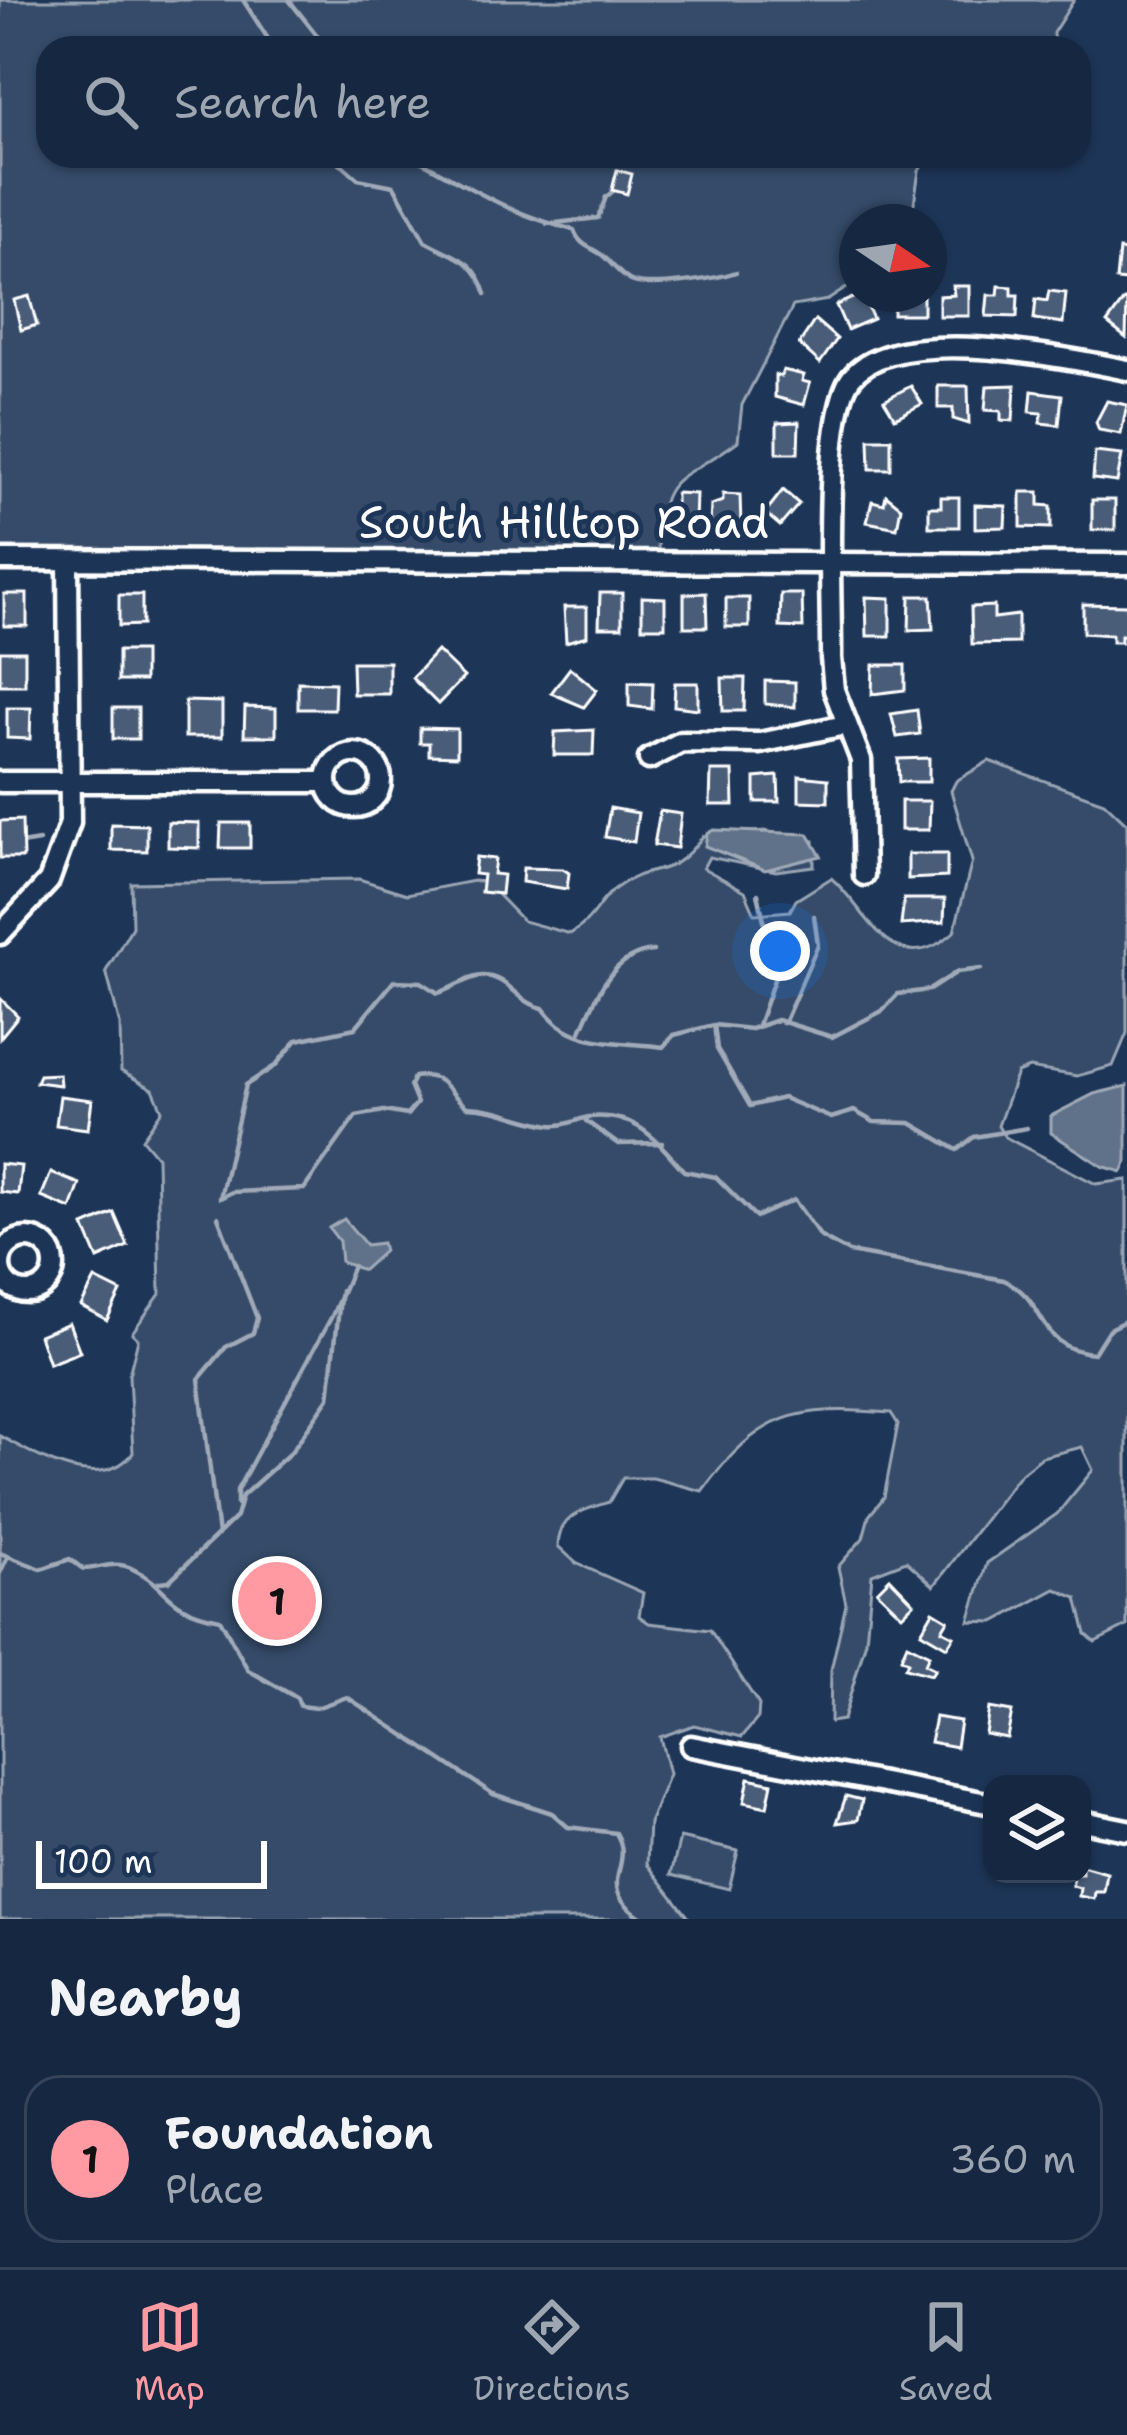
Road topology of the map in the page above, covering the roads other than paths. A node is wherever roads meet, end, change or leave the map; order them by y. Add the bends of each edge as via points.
1 (1127, 370) edge
2 (0, 560) edge
3 (68, 561) junction
4 (833, 562) junction
5 (1127, 565) edge
6 (844, 725) junction
7 (649, 759) dead end
8 (0, 782) edge
9 (73, 782) junction
10 (327, 782) dead end
11 (864, 874) dead end
12 (0, 934) edge
13 (691, 1746) dead end
14 (983, 1802) edge
15 (1091, 1823) edge
16 (1127, 1830) edge

1 - 4 street via 962,350 907,351 866,364 850,379 835,419
2 - 3 street, South Hilltop Road
3 - 4 street, South Hilltop Road
3 - 9 street
4 - 5 street, South Hilltop Road
4 - 6 street via 831,658
6 - 7 street via 760,743 682,742
6 - 11 street via 861,760
8 - 9 street
9 - 10 street
9 - 12 street via 62,856 31,907
13 - 14 street
15 - 16 street

